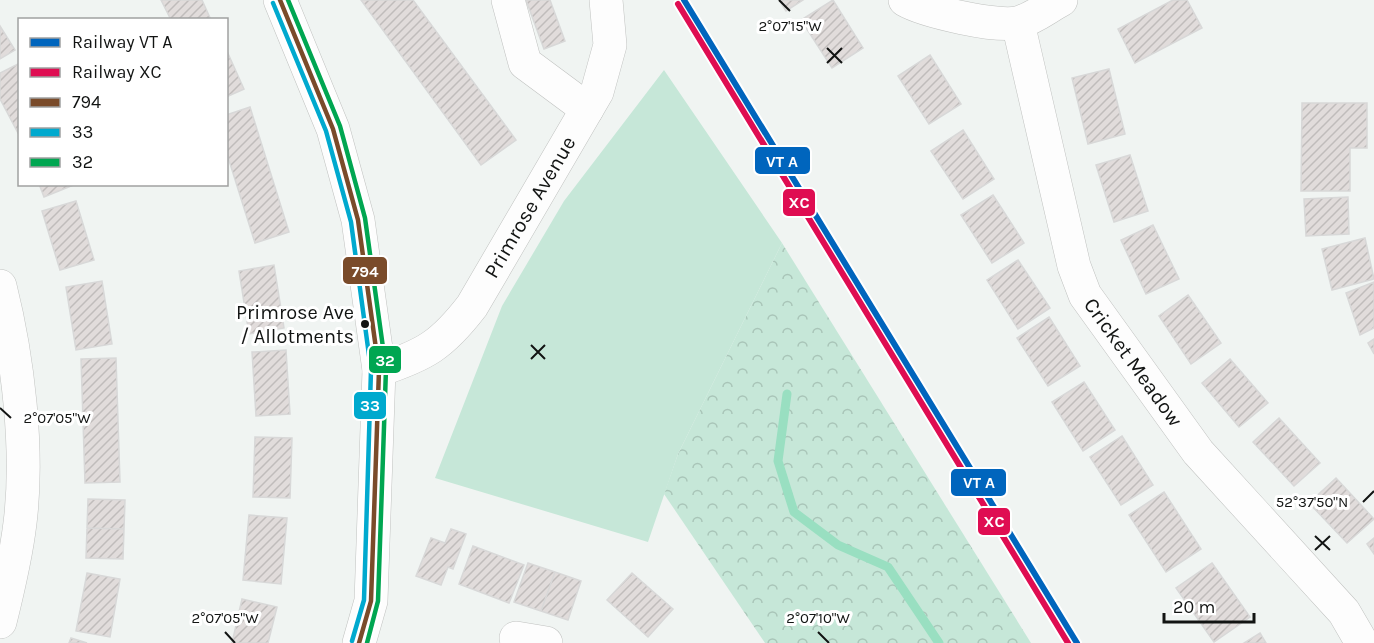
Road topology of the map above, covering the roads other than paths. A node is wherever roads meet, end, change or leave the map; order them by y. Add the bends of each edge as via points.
1 (280, 0) edge
2 (508, 0) edge
3 (606, 0) edge
4 (905, 0) edge
5 (1061, 0) edge
6 (1018, 23) junction
7 (587, 109) junction
8 (0, 288) edge
9 (379, 370) junction
10 (0, 622) edge
11 (359, 643) edge
12 (1362, 643) edge

1 - 9 street via 333,129 358,220
2 - 7 street via 525,63
3 - 7 street, Primrose Avenue via 610,45 603,76
4 - 6 street via 954,17
5 - 6 street
6 - 12 street, Cricket Meadow via 1074,266 1085,295 1198,452 1344,612
7 - 9 street, Primrose Avenue via 455,328 434,347
8 - 10 street via 21,410 21,462 20,521 13,572
9 - 11 street via 371,601

